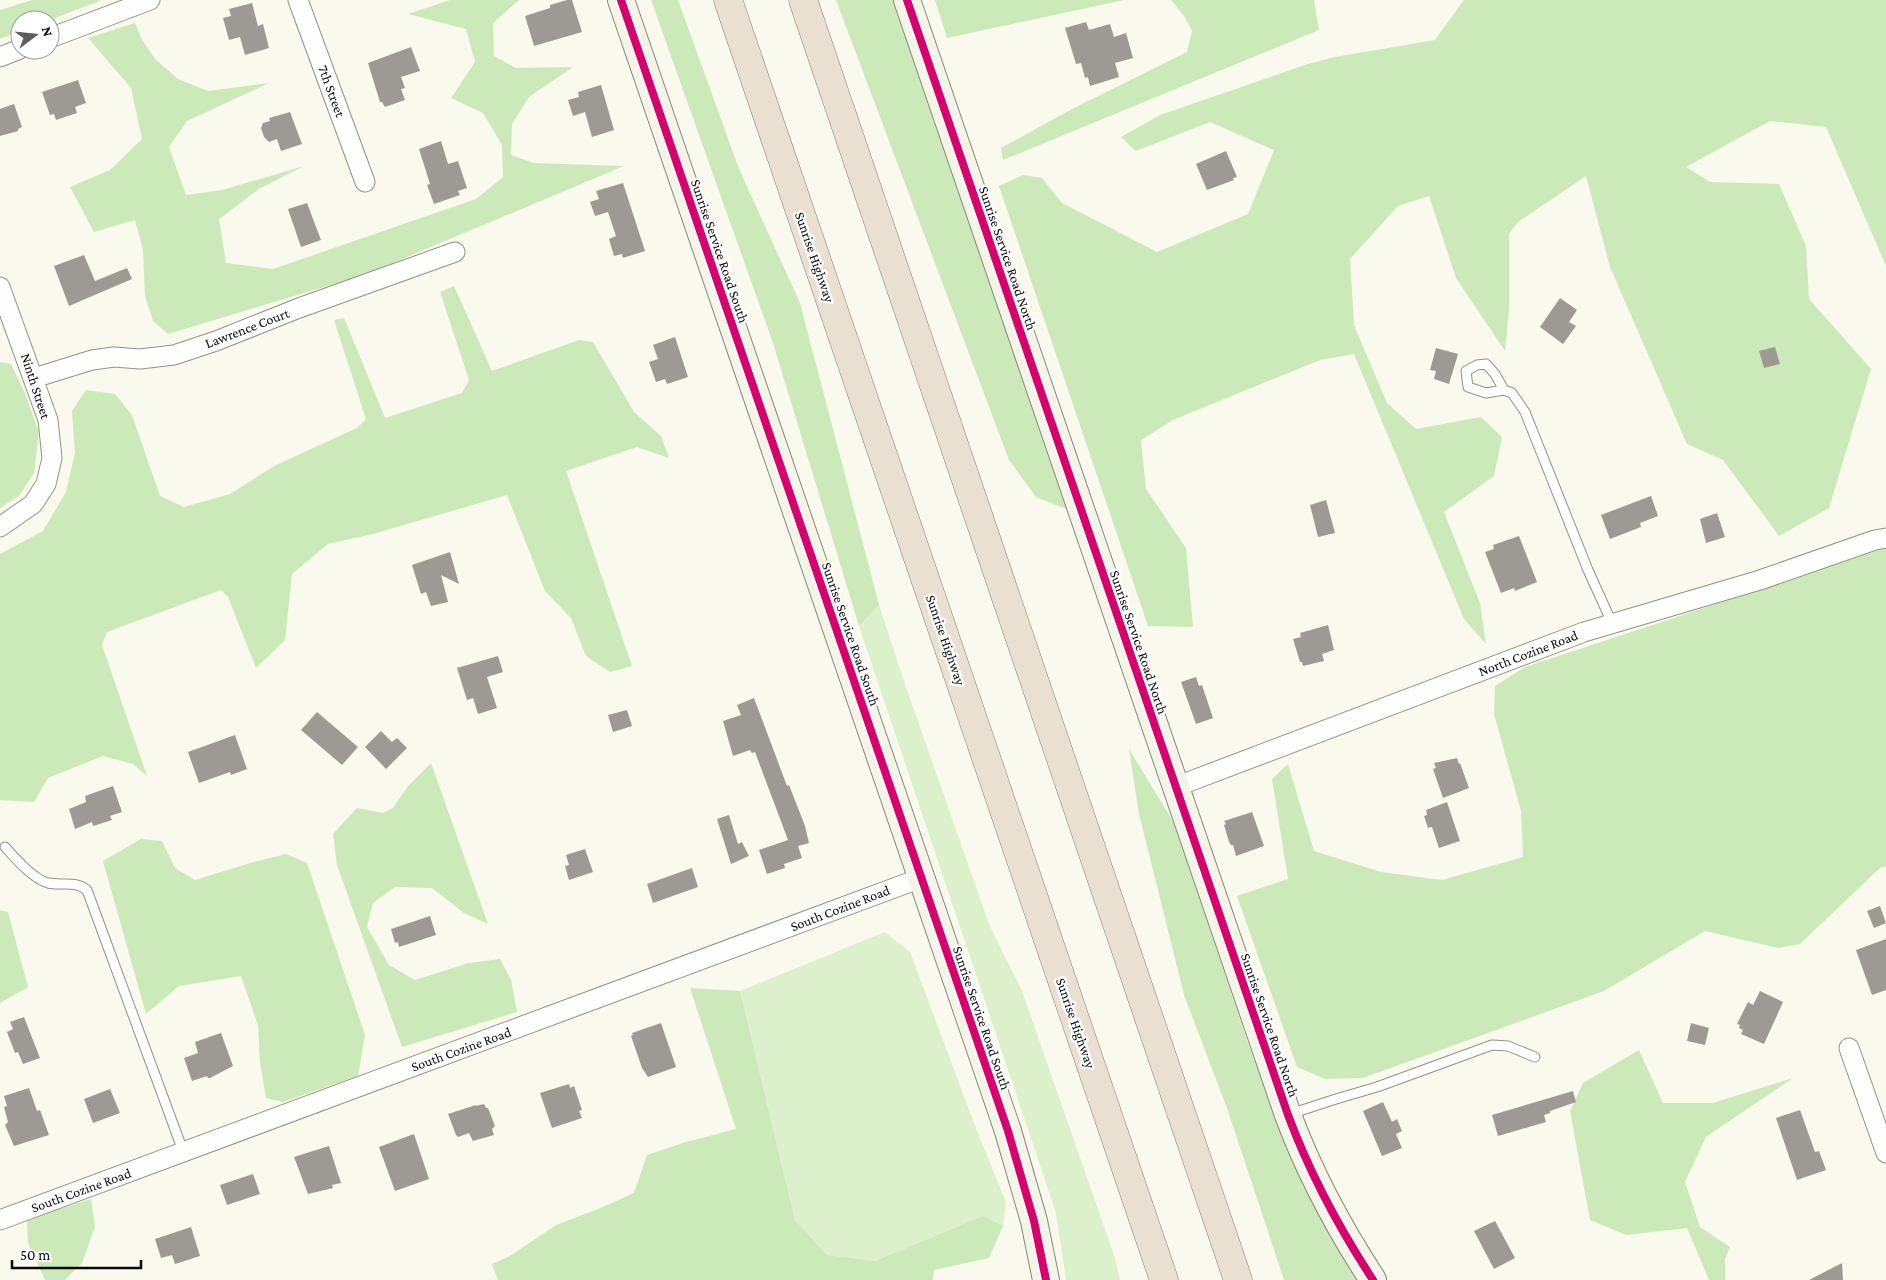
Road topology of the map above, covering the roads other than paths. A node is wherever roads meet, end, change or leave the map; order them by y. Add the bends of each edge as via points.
1 (150, 0) edge
2 (298, 0) edge
3 (622, 0) edge
4 (728, 0) edge
5 (803, 0) edge
6 (906, 0) edge
7 (60, 34) edge
8 (365, 182) dead end
9 (455, 252) dead end
10 (0, 288) edge
11 (34, 378) junction
12 (1504, 390) dead end
13 (0, 527) edge
14 (1886, 538) edge
15 (1612, 623) junction
16 (1175, 787) junction
17 (5, 847) dead end
18 (921, 878) junction
19 (1849, 1048) dead end
20 (1535, 1057) dead end
21 (1288, 1115) junction
22 (183, 1151) junction
23 (1886, 1153) edge
24 (0, 1220) edge
25 (1046, 1280) edge
26 (1164, 1280) edge
27 (1238, 1280) edge
28 (1373, 1280) edge

1 - 7 street
2 - 8 street, 7th Street
3 - 18 street, Sunrise Service Road South
4 - 26 highway, Sunrise Highway
5 - 27 highway
6 - 16 street, Sunrise Service Road North
9 - 11 street, Lawrence Court via 174,355 92,360
10 - 11 street, Ninth Street
11 - 13 street, Ninth Street via 48,420 52,458 46,484 33,504
12 - 15 lane via 1512,393 1525,412
14 - 15 street, North Cozine Road via 1760,580
15 - 16 street, North Cozine Road
16 - 21 street, Sunrise Service Road North
17 - 22 lane via 24,867 46,882 74,883 87,890
18 - 22 street, South Cozine Road
18 - 25 street, Sunrise Service Road South via 1018,1164
19 - 23 street
20 - 21 lane via 1508,1046 1492,1045
21 - 28 street, Sunrise Service Road North via 1326,1202
22 - 24 street, South Cozine Road

